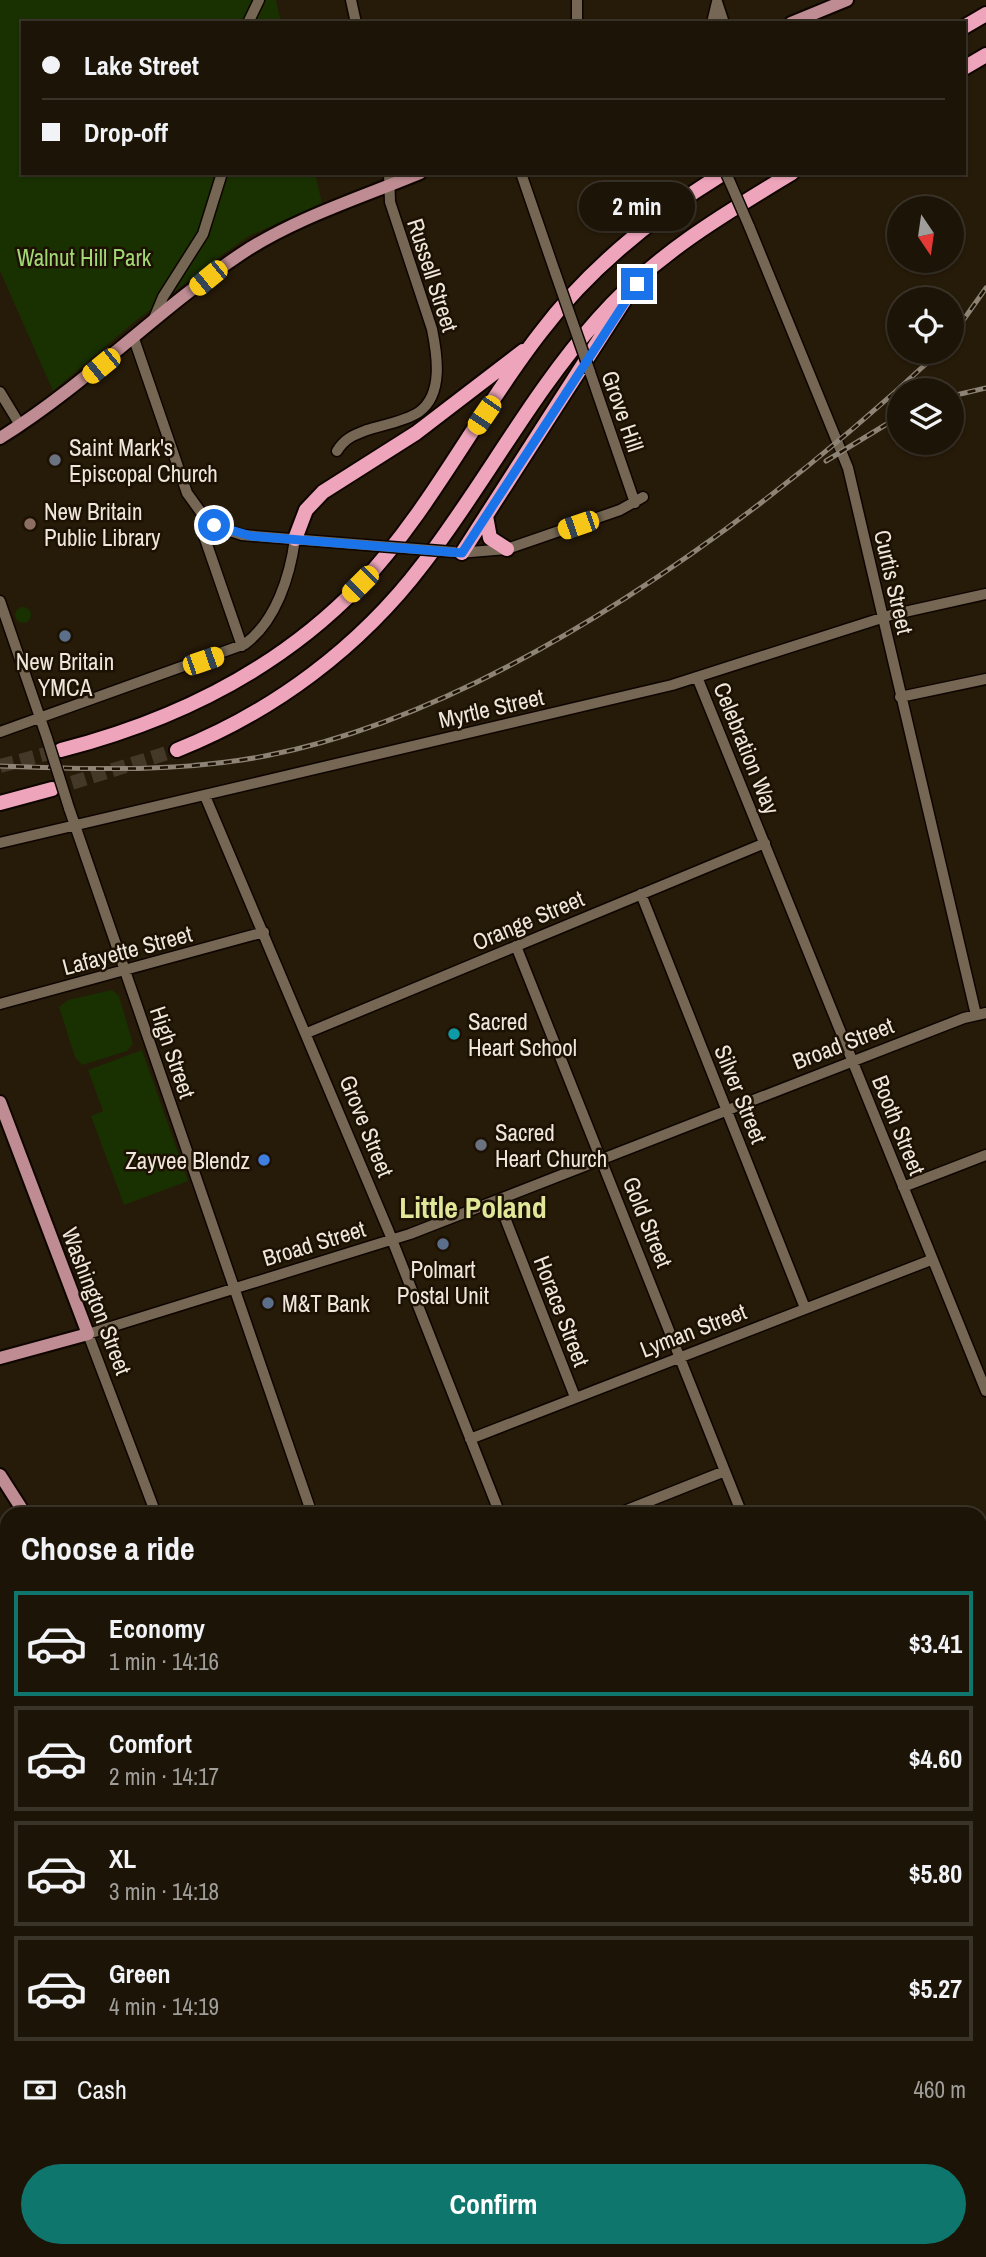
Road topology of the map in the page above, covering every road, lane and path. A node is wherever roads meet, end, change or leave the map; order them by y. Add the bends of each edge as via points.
1 (259, 0) edge
2 (351, 0) edge
3 (577, 0) edge
4 (847, 0) edge
5 (717, 1) edge
6 (986, 14) edge
7 (249, 21) edge
8 (356, 21) edge
9 (576, 21) edge
10 (712, 21) edge
11 (723, 21) edge
12 (796, 21) edge
13 (966, 26) edge
14 (986, 55) edge
15 (966, 67) edge
16 (221, 175) edge
17 (411, 175) edge
18 (522, 175) edge
19 (722, 175) edge
20 (726, 175) edge
21 (789, 175) edge
22 (389, 180) edge
23 (645, 273) junction
24 (152, 325) junction
25 (134, 339) junction
26 (530, 346) junction
27 (0, 392) edge
28 (20, 425) junction
29 (0, 438) edge
30 (337, 451) dead end
31 (485, 516) junction
32 (205, 518) junction
33 (295, 539) junction
34 (507, 549) junction
35 (458, 553) junction
36 (986, 594) edge
37 (0, 601) edge
38 (883, 617) junction
39 (242, 646) junction
40 (697, 677) junction
41 (986, 679) edge
42 (900, 697) junction
43 (40, 718) junction
44 (0, 732) edge
45 (61, 750) tunnel mouth
46 (177, 750) tunnel mouth
47 (52, 789) tunnel mouth
48 (205, 796) junction
49 (0, 803) edge
50 (75, 826) junction
51 (763, 839) junction
52 (0, 844) edge
53 (641, 894) junction
54 (264, 932) junction
55 (516, 946) junction
56 (124, 970) junction
57 (0, 1004) edge
58 (981, 1014) edge
59 (307, 1033) junction
60 (852, 1062) junction
61 (0, 1102) edge
62 (727, 1111) junction
63 (986, 1154) edge
64 (602, 1159) junction
65 (903, 1187) junction
66 (498, 1200) junction
67 (393, 1240) junction
68 (931, 1260) junction
69 (234, 1290) junction
70 (804, 1308) junction
71 (88, 1334) junction
72 (680, 1355) junction
73 (0, 1358) edge
74 (986, 1391) edge
75 (575, 1397) junction
76 (470, 1439) junction
77 (725, 1471) junction
78 (0, 1475) edge
79 (21, 1507) edge
80 (153, 1507) edge
81 (310, 1507) edge
82 (497, 1507) edge
83 (635, 1507) edge
84 (739, 1507) edge

1 - 7 street
2 - 8 street
3 - 9 street
4 - 12 main road
5 - 10 street
5 - 11 street
6 - 13 highway
14 - 15 highway
16 - 24 street via 203,234 163,297
17 - 22 main road
18 - 34 street, Grove Hill, bridge via 639,500
19 - 26 highway via 663,212 619,248
20 - 38 street, Curtis Street, bridge via 842,450
21 - 23 highway via 704,228
22 - 24 main road via 254,246
22 - 30 street, Russell Street via 390,202 436,349 435,387 418,413 354,435
23 - 31 highway
23 - 46 highway via 569,353 435,548 376,618 328,662 272,702
24 - 25 main road
25 - 28 main road
25 - 32 street via 187,493
26 - 33 highway via 416,433 323,492 306,510
26 - 45 highway via 404,533 321,622 276,657 208,698 139,727
27 - 28 street
28 - 29 main road
31 - 34 highway via 490,538
31 - 35 highway
32 - 33 street via 237,533
32 - 39 street via 203,533
33 - 35 street, bridge
33 - 39 street via 272,615
34 - 35 street
36 - 38 street, Myrtle Street
37 - 43 street, High Street
38 - 40 street, Myrtle Street
38 - 42 street, Curtis Street
39 - 43 street
40 - 48 street, Myrtle Street
40 - 51 street, Celebration Way
41 - 42 street
42 - 58 street, Curtis Street
43 - 44 street
43 - 50 street, High Street, bridge
47 - 49 highway
48 - 50 street, Myrtle Street
48 - 54 street, Grove Street
50 - 52 street, Myrtle Street
50 - 56 street, High Street
51 - 53 street, Orange Street
51 - 60 street, Booth Street
53 - 55 street, Orange Street
53 - 62 street, Silver Street
54 - 56 street, Lafayette Street
54 - 59 street, Grove Street
55 - 59 street, Orange Street
55 - 64 street, Gold Street
56 - 57 street, Lafayette Street
56 - 69 street, High Street
58 - 60 street, Broad Street
59 - 67 street, Grove Street
60 - 62 street, Broad Street
60 - 65 street, Booth Street
61 - 71 main road, Washington Street
62 - 64 street, Broad Street
62 - 70 street, Silver Street
63 - 65 street
64 - 66 street, Broad Street
64 - 72 street, Gold Street
65 - 68 street, Booth Street
66 - 67 street, Broad Street
66 - 75 street, Horace Street
67 - 69 street, Broad Street
67 - 76 street, Grove Street
68 - 70 street, Lyman Street
68 - 74 street, Booth Street
69 - 71 street, Broad Street
69 - 81 street, High Street
70 - 72 street, Lyman Street
71 - 73 main road, Broad Street
71 - 80 street, Washington Street
72 - 75 street, Lyman Street
72 - 77 street, Gold Street
75 - 76 street, Lyman Street
76 - 82 street, Grove Street
77 - 83 street
77 - 84 street, Gold Street
78 - 79 main road

